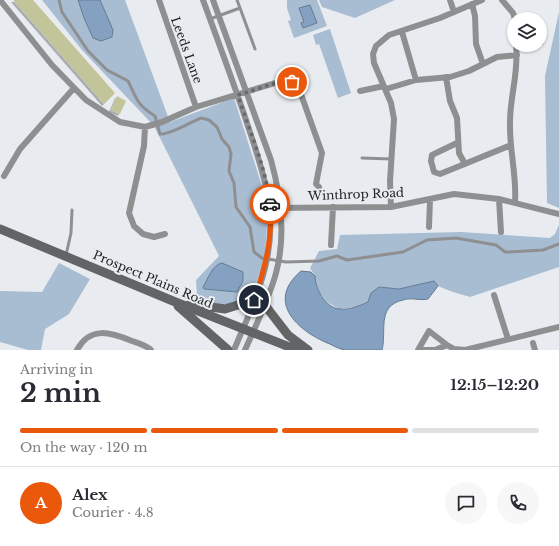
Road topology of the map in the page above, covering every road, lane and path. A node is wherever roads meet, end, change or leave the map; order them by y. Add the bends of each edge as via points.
1 (0, 0) edge
2 (59, 0) edge
3 (159, 0) edge
4 (203, 0) edge
5 (213, 0) edge
6 (237, 0) edge
7 (450, 0) edge
8 (482, 0) edge
9 (502, 0) edge
10 (472, 4) junction
11 (240, 8) junction
12 (454, 12) junction
13 (512, 12) edge
14 (218, 16) junction
15 (210, 19) junction
16 (402, 32) junction
17 (255, 49) dead end
18 (517, 52) edge
19 (517, 55) junction
20 (483, 64) junction
21 (446, 77) junction
22 (416, 80) junction
23 (74, 88) junction
24 (385, 88) junction
25 (360, 91) dead end
26 (246, 92) junction
27 (238, 95) junction
28 (196, 107) junction
29 (157, 124) junction
30 (145, 127) junction
31 (458, 143) junction
32 (511, 145) junction
33 (362, 158) dead end
34 (391, 158) junction
35 (465, 164) junction
36 (4, 176) dead end
37 (319, 187) dead end
38 (499, 199) junction
39 (430, 200) junction
40 (515, 202) junction
41 (333, 207) junction
42 (391, 207) junction
43 (270, 208) junction
44 (281, 208) junction
45 (72, 210) dead end
46 (559, 214) edge
47 (429, 227) dead end
48 (0, 229) edge
49 (501, 232) dead end
50 (165, 234) dead end
51 (559, 244) edge
52 (331, 245) dead end
53 (66, 256) junction
54 (268, 259) junction
55 (278, 260) junction
56 (494, 295) dead end
57 (254, 300) junction
58 (173, 301) junction
59 (264, 304) junction
60 (559, 327) edge
61 (243, 329) junction
62 (253, 333) junction
63 (508, 339) junction
64 (534, 343) dead end
65 (447, 345) dead end
66 (77, 350) edge
67 (151, 350) edge
68 (228, 350) edge
69 (234, 350) edge
70 (245, 350) edge
71 (297, 350) edge
72 (308, 350) edge
73 (535, 350) edge

1 - 23 street via 52,65
2 - 29 lane via 62,12 88,51 107,70 128,81 137,102 155,116
3 - 28 street, Leeds Lane
4 - 15 street
5 - 14 street
6 - 11 lane
7 - 12 street
8 - 10 street
9 - 13 street
10 - 12 street
10 - 20 street via 476,16 476,44
11 - 14 lane
11 - 17 lane
12 - 16 street
14 - 15 lane
14 - 26 street
15 - 27 street
16 - 22 street
16 - 24 street via 389,35 376,46 373,54 374,63
18 - 19 street
19 - 20 street via 502,56
19 - 32 street via 516,79 510,106
20 - 21 street via 469,72
21 - 22 street
21 - 31 street via 456,118
22 - 24 street
23 - 30 street via 86,100 120,122
23 - 36 street via 20,149
24 - 25 street
24 - 34 street via 394,119
26 - 27 street
26 - 37 street via 285,80 298,86 322,153 316,184
26 - 44 street via 271,160
27 - 28 street
27 - 43 street via 259,156
28 - 29 street
29 - 30 street
29 - 54 lane via 162,135 201,118 209,120 217,127 230,150 229,170 234,183 237,210 250,227 254,252
30 - 50 street via 144,146 129,212 134,226 143,234 154,237
31 - 35 street via 459,154
31 - 35 street via 432,155 432,167 434,172 440,174
32 - 35 street
32 - 40 street via 516,176
33 - 34 lane
34 - 42 street
38 - 39 street, Winthrop Road via 454,194
38 - 40 street, Winthrop Road
38 - 49 street
39 - 42 street, Winthrop Road
39 - 47 street
40 - 46 street, Winthrop Road
41 - 42 street, Winthrop Road
41 - 44 street, Winthrop Road
41 - 52 street
43 - 44 street, Winthrop Road
43 - 54 street
44 - 55 street
45 - 53 lane
48 - 53 street, Prospect Plains Road
51 - 55 lane via 543,250 509,252 496,245 456,238 427,240 403,252 347,260 337,256 319,261
53 - 58 street, Prospect Plains Road
54 - 55 lane
54 - 57 street
55 - 59 street via 276,273
56 - 63 street
57 - 58 street via 225,309
57 - 59 street
57 - 61 street
58 - 61 street, Prospect Plains Road
58 - 68 street
59 - 62 street
59 - 72 street via 288,335
60 - 63 street
61 - 62 street, Prospect Plains Road
61 - 69 street
62 - 70 street
62 - 71 street, Prospect Plains Road
63 - 65 street via 465,350
64 - 73 street
66 - 67 street via 90,335 102,333 116,335

